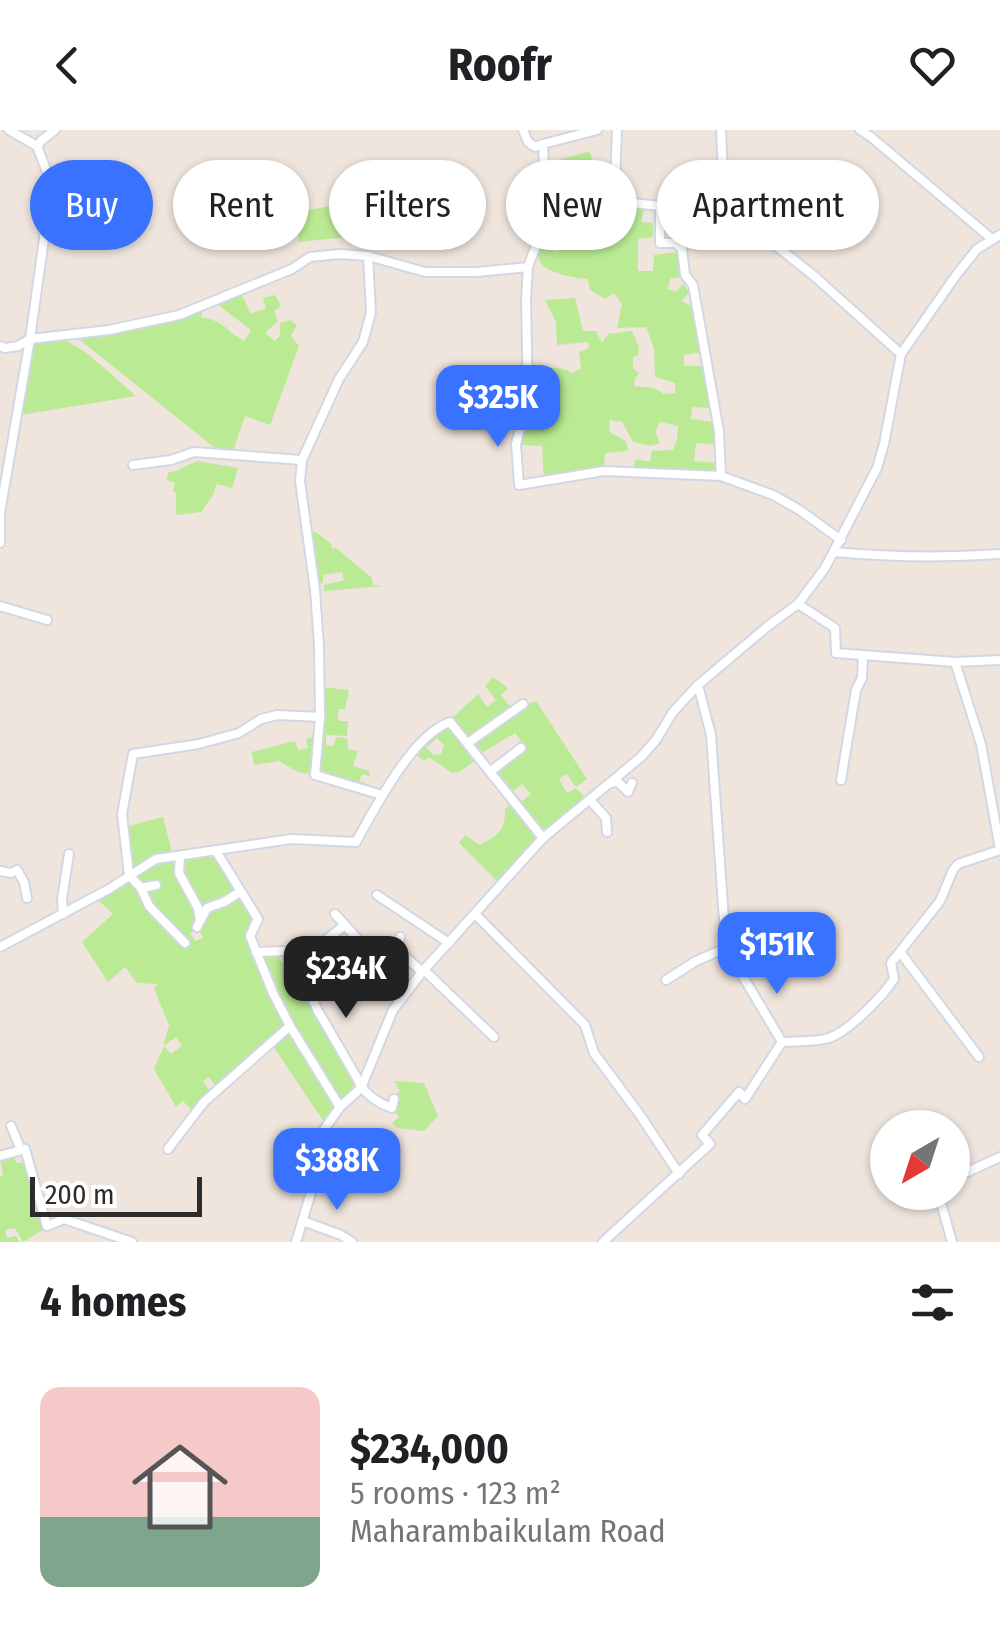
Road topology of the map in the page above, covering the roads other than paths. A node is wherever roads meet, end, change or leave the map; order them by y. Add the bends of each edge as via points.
1 (9, 130) edge
2 (56, 130) edge
3 (524, 130) edge
4 (597, 130) edge
5 (617, 130) edge
6 (721, 130) edge
7 (860, 130) edge
8 (543, 144) junction
9 (37, 146) junction
10 (996, 237) edge
11 (368, 256) junction
12 (528, 267) junction
13 (30, 339) junction
14 (0, 346) edge
15 (901, 354) junction
16 (302, 460) junction
17 (133, 465) dead end
18 (722, 476) junction
19 (841, 540) junction
20 (0, 543) edge
21 (834, 552) junction
22 (1000, 554) edge
23 (798, 604) junction
24 (0, 606) edge
25 (46, 620) dead end
26 (863, 656) junction
27 (1000, 660) edge
28 (955, 662) junction
29 (698, 685) junction
30 (523, 704) dead end
31 (320, 717) junction
32 (468, 743) junction
33 (522, 748) dead end
34 (490, 771) junction
35 (840, 780) dead end
36 (632, 783) dead end
37 (608, 784) junction
38 (382, 795) junction
39 (590, 800) junction
40 (607, 832) dead end
41 (541, 843) junction
42 (1000, 850) edge
43 (216, 851) junction
44 (68, 854) dead end
45 (180, 856) junction
46 (0, 871) edge
47 (129, 876) junction
48 (156, 885) dead end
49 (141, 888) junction
50 (240, 892) junction
51 (377, 895) dead end
52 (27, 898) dead end
53 (63, 914) junction
54 (335, 914) dead end
55 (475, 914) junction
56 (345, 926) junction
57 (400, 938) dead end
58 (185, 943) dead end
59 (449, 943) junction
60 (0, 947) edge
61 (726, 948) junction
62 (256, 952) junction
63 (900, 952) junction
64 (296, 964) junction
65 (423, 971) junction
66 (666, 980) dead end
67 (409, 989) junction
68 (290, 1026) junction
69 (494, 1036) dead end
70 (782, 1042) junction
71 (979, 1057) dead end
72 (361, 1088) junction
73 (394, 1099) dead end
74 (340, 1107) junction
75 (11, 1126) dead end
76 (21, 1150) junction
77 (168, 1150) dead end
78 (0, 1156) edge
79 (1000, 1157) edge
80 (970, 1171) edge
81 (680, 1174) junction
82 (46, 1185) dead end
83 (37, 1191) junction
84 (943, 1210) edge
85 (303, 1220) junction
86 (132, 1242) edge
87 (296, 1242) edge
88 (352, 1242) edge
89 (603, 1242) edge
90 (952, 1242) edge

1 - 9 street
2 - 9 street
3 - 8 street via 528,142
4 - 8 street
5 - 18 street via 619,195 624,202 660,206 660,243 682,248 720,431
6 - 15 street via 725,213 813,274
7 - 10 street
8 - 12 street via 554,212
9 - 13 street via 50,196
10 - 15 street via 976,250
11 - 12 street via 425,272
11 - 13 street via 310,257 178,315
11 - 16 street via 371,312 363,342
12 - 18 street via 528,398 516,444 519,486 604,472
13 - 14 street
13 - 20 street
15 - 19 street via 880,456
16 - 17 street via 194,452
16 - 31 street
18 - 19 street via 773,495
19 - 21 street
21 - 22 street
21 - 23 street
23 - 26 street via 835,628 836,653
23 - 29 street
24 - 25 street
26 - 28 street
26 - 35 street
27 - 28 street
28 - 42 street via 980,744
29 - 37 street via 641,757
29 - 61 street via 711,735
30 - 32 street
31 - 38 street via 315,775
31 - 47 street via 277,715 240,733 133,754 122,814
32 - 34 street
32 - 38 street via 450,722 444,724 416,748
33 - 34 street
34 - 41 street
36 - 37 street via 628,792 617,781
37 - 39 street
38 - 43 street via 356,842 291,839
39 - 40 street via 606,818
39 - 41 street
41 - 55 street
42 - 63 street via 958,864 940,901
43 - 45 street
43 - 50 street
44 - 53 street
45 - 47 street via 156,860
45 - 50 street via 179,873 198,908 198,924 207,908
46 - 52 street via 17,870
47 - 49 street
47 - 53 street
48 - 49 street
49 - 58 street
50 - 62 street via 258,919 250,936
51 - 59 street
53 - 60 street
54 - 56 street
55 - 59 street
55 - 81 street via 585,1024 594,1052
56 - 64 street
56 - 67 street
57 - 65 street via 397,949
59 - 65 street
61 - 66 street
61 - 70 street
62 - 64 street via 288,951
62 - 68 street
63 - 70 street via 888,988 847,1027 829,1038
63 - 71 street
64 - 72 street
65 - 67 street
65 - 69 street
67 - 72 street via 393,1010
68 - 74 street
68 - 77 street via 204,1102
70 - 81 street via 745,1099 739,1092 702,1135 710,1144
72 - 73 street via 392,1108
72 - 74 street
74 - 85 street via 324,1131
75 - 76 street
76 - 78 street
76 - 83 street
79 - 80 street
81 - 89 street
82 - 83 street
83 - 86 street via 47,1226 64,1219
84 - 90 street
85 - 87 street
85 - 88 street

